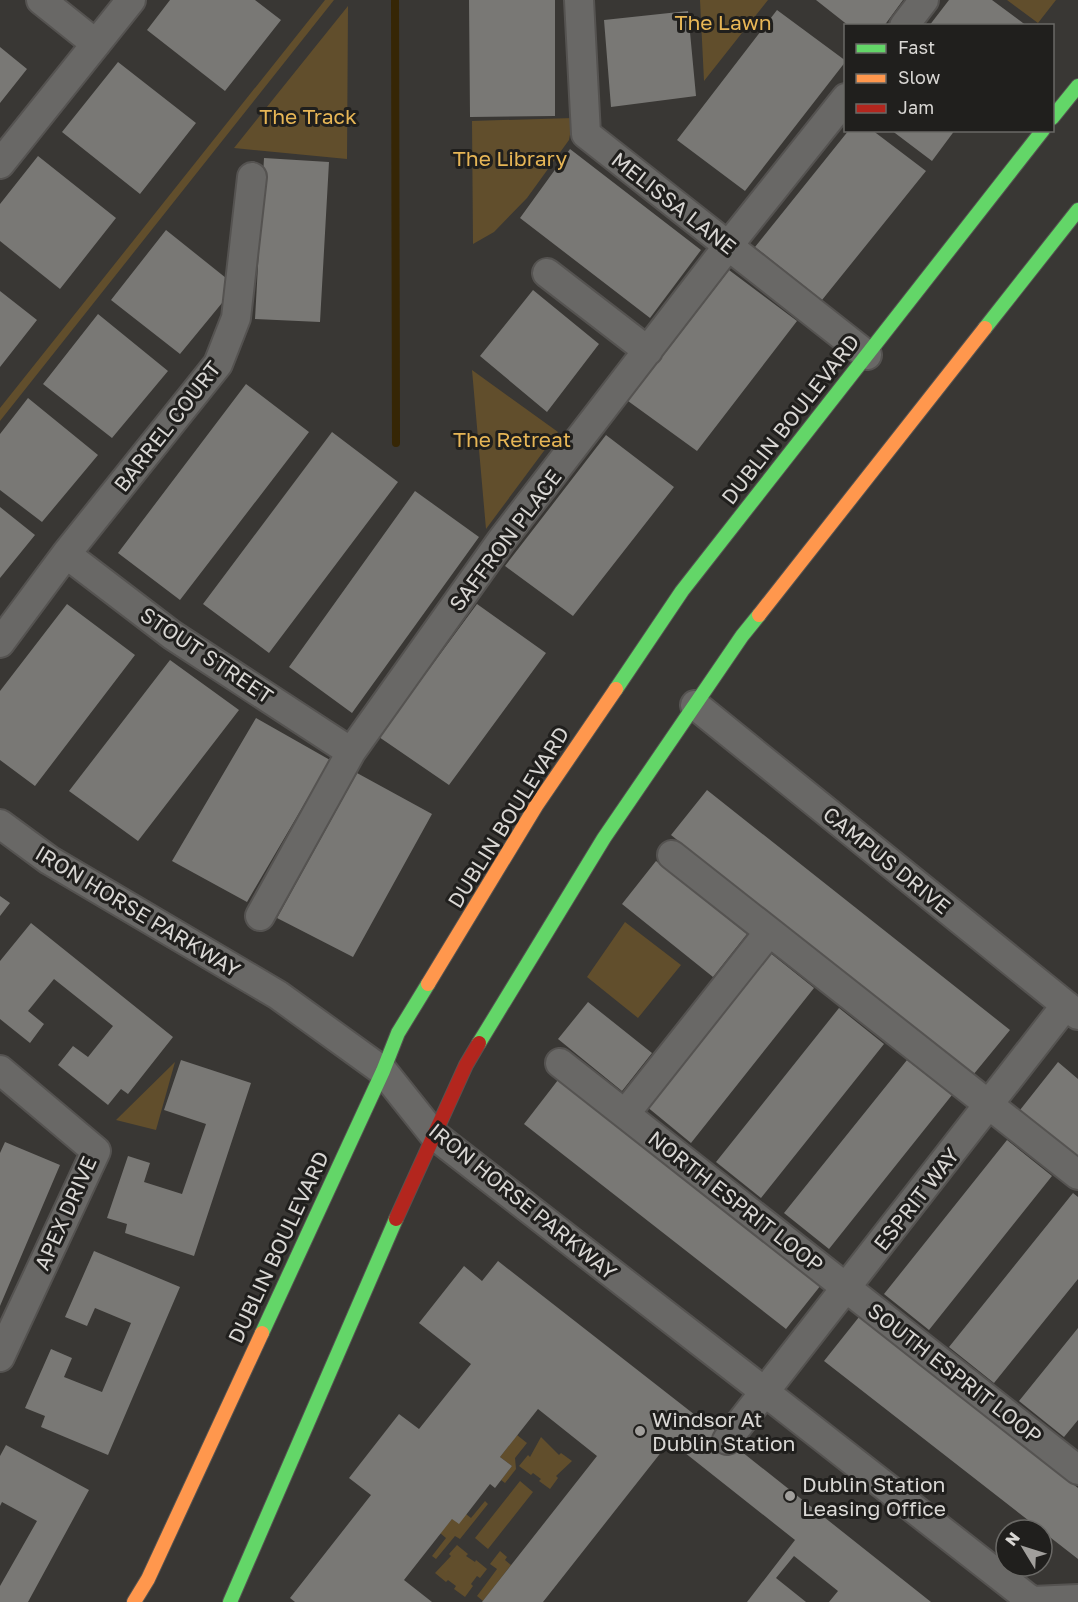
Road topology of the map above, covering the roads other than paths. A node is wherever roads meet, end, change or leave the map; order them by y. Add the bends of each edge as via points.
1 (41, 0) edge
2 (131, 0) edge
3 (579, 0) edge
4 (924, 0) edge
5 (905, 24) edge
6 (96, 44) junction
7 (1078, 86) edge
8 (844, 101) edge
9 (1054, 117) edge
10 (1041, 132) edge
11 (0, 164) edge
12 (252, 177) dead end
13 (1078, 210) edge
14 (728, 246) junction
15 (547, 273) dead end
16 (648, 351) junction
17 (867, 355) junction
18 (66, 554) junction
19 (0, 644) edge
20 (695, 705) junction
21 (351, 752) junction
22 (0, 824) edge
23 (672, 855) dead end
24 (260, 916) dead end
25 (768, 932) junction
26 (1072, 1010) edge
27 (560, 1063) dead end
28 (0, 1070) edge
29 (383, 1071) junction
30 (989, 1106) junction
31 (625, 1114) junction
32 (434, 1136) junction
33 (1078, 1175) edge
34 (846, 1288) junction
35 (0, 1357) edge
36 (765, 1392) junction
37 (727, 1440) dead end
38 (1073, 1457) edge
39 (1078, 1599) edge
40 (234, 1600) edge
41 (1032, 1601) edge
42 (134, 1602) edge

1 - 6 street
2 - 6 street
3 - 14 street, MELISSA LANE via 586,134
4 - 5 street
6 - 11 street
7 - 9 main road
8 - 14 street, SAFFRON PLACE
10 - 17 main road, DUBLIN BOULEVARD
12 - 18 street, BARREL COURT via 236,318 218,364
13 - 20 main road via 742,636
14 - 16 street, SAFFRON PLACE
14 - 17 street, MELISSA LANE
15 - 16 street
16 - 21 street, SAFFRON PLACE via 501,541
17 - 29 main road, DUBLIN BOULEVARD via 682,591 536,806 406,1020
18 - 19 street, BARREL COURT
18 - 21 street, STOUT STREET via 172,635
20 - 26 street, CAMPUS DRIVE
20 - 32 main road via 604,838 495,1017 466,1065
21 - 24 street, SAFFRON PLACE
22 - 29 street, IRON HORSE PARKWAY via 49,860 278,995
23 - 25 street
25 - 30 street
25 - 31 street
26 - 30 street, ESPRIT WAY
27 - 31 street, NORTH ESPRIT LOOP
28 - 35 street, APEX DRIVE via 96,1150
29 - 32 street, IRON HORSE PARKWAY
29 - 42 main road, DUBLIN BOULEVARD
30 - 33 street
30 - 34 street, ESPRIT WAY
31 - 34 street, NORTH ESPRIT LOOP
32 - 36 street, IRON HORSE PARKWAY
32 - 40 main road
34 - 36 street, ESPRIT WAY
34 - 38 street, SOUTH ESPRIT LOOP
36 - 37 street, ESPRIT WAY
36 - 41 street, IRON HORSE PARKWAY
39 - 41 street

